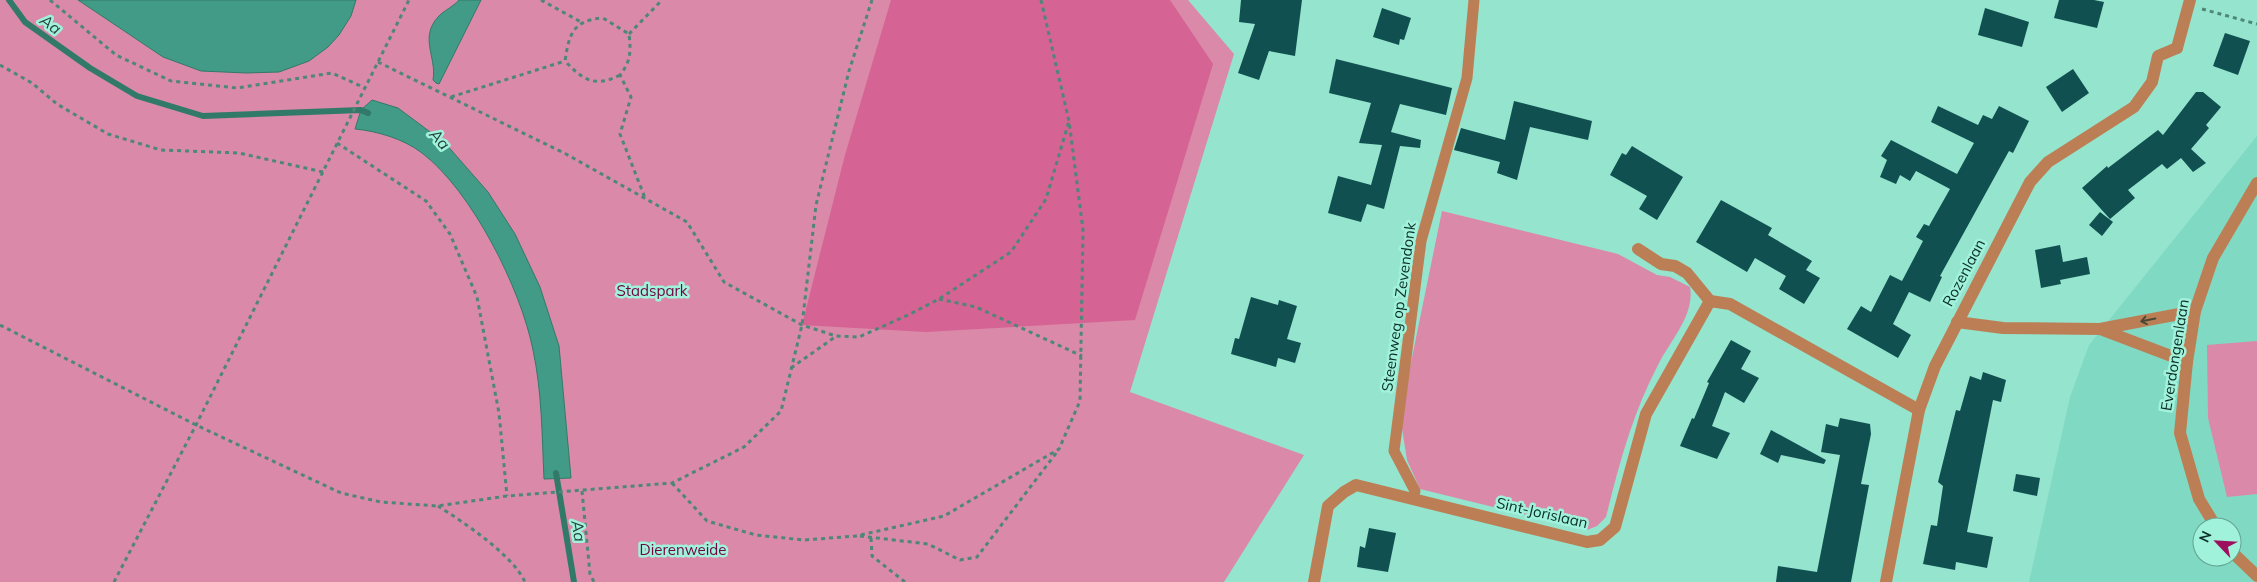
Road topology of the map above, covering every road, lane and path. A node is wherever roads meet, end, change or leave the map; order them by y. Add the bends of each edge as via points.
1 (50, 0) edge
2 (409, 0) edge
3 (662, 0) edge
4 (872, 0) edge
5 (1040, 0) edge
6 (1474, 0) edge
7 (544, 1) edge
8 (2189, 2) edge
9 (581, 22) junction
10 (2257, 24) edge
11 (629, 34) junction
12 (565, 61) junction
13 (378, 62) junction
14 (0, 65) edge
15 (620, 75) junction
16 (365, 88) junction
17 (450, 97) junction
18 (1069, 121) junction
19 (337, 143) junction
20 (323, 172) junction
21 (2255, 187) edge
22 (645, 199) junction
23 (1638, 249) dead end
24 (939, 299) junction
25 (1710, 300) junction
26 (2195, 311) junction
27 (1957, 322) junction
28 (0, 325) edge
29 (802, 325) junction
30 (2100, 329) junction
31 (836, 336) junction
32 (1082, 356) junction
33 (2187, 362) junction
34 (791, 368) junction
35 (1919, 410) junction
36 (196, 425) junction
37 (1059, 449) junction
38 (672, 484) junction
39 (582, 491) junction
40 (507, 496) junction
41 (1413, 499) junction
42 (437, 506) junction
43 (2210, 517) edge
44 (856, 536) junction
45 (871, 538) junction
46 (2242, 562) edge
47 (2257, 576) edge
48 (114, 582) edge
49 (525, 582) edge
50 (594, 582) edge
51 (905, 582) edge
52 (1314, 582) edge
53 (1886, 582) edge

1 - 16 path via 116,55 171,81 237,88 332,73
2 - 13 path
3 - 11 path
4 - 29 path via 849,72 816,205
5 - 18 path
6 - 41 lane, Steenweg op Zevendonk via 1467,78 1421,241 1394,451 1415,490
7 - 9 path
8 - 10 path
8 - 27 street, Rozenlaan via 2177,48 2158,56 2152,82 2134,107 2048,162 2030,182
9 - 11 path via 603,18
9 - 12 path via 571,34
11 - 15 path via 629,64
12 - 15 path via 590,81 607,82
12 - 17 path
13 - 16 path
13 - 17 path
14 - 20 path via 102,131 162,150 239,152
15 - 22 path via 631,97 620,134
16 - 19 path
17 - 22 path via 566,154
18 - 24 path via 1046,199 1011,252
18 - 32 path via 1083,230
19 - 20 path
19 - 40 path via 426,201 450,234 477,297 499,413
20 - 36 path
21 - 26 street, Everdongenlaan via 2213,258
22 - 29 path via 687,222 724,282
23 - 25 street via 1661,264 1675,266 1688,274
24 - 31 path via 859,337
24 - 32 path via 976,307
25 - 35 street via 1730,304
25 - 41 street, Sint-Jorislaan via 1646,414 1616,527 1600,540 1587,542
26 -> 30 street
26 - 33 street, Everdongenlaan
27 - 30 street via 2003,328
27 - 35 street, Rozenlaan via 1935,366
28 - 36 path
29 - 31 path
29 - 34 path
30 - 33 street
31 - 34 path
32 - 37 path via 1080,401
33 - 43 street, Everdongenlaan via 2180,433 2199,499
34 - 38 path via 781,411 744,447
35 - 53 street, Rozenlaan
36 - 42 path via 341,493 381,502
36 - 48 path
37 - 44 path via 944,516
37 - 45 path via 977,557 960,560 928,544
38 - 39 path
38 - 44 path via 707,521 715,524 756,535 804,540
39 - 40 path
39 - 50 path via 590,574
40 - 42 path
41 - 52 street, Sint-Jorislaan via 1356,486 1334,499 1328,506
42 - 49 path via 469,526 497,550
44 - 45 path
45 - 51 path via 872,556
46 - 47 street

